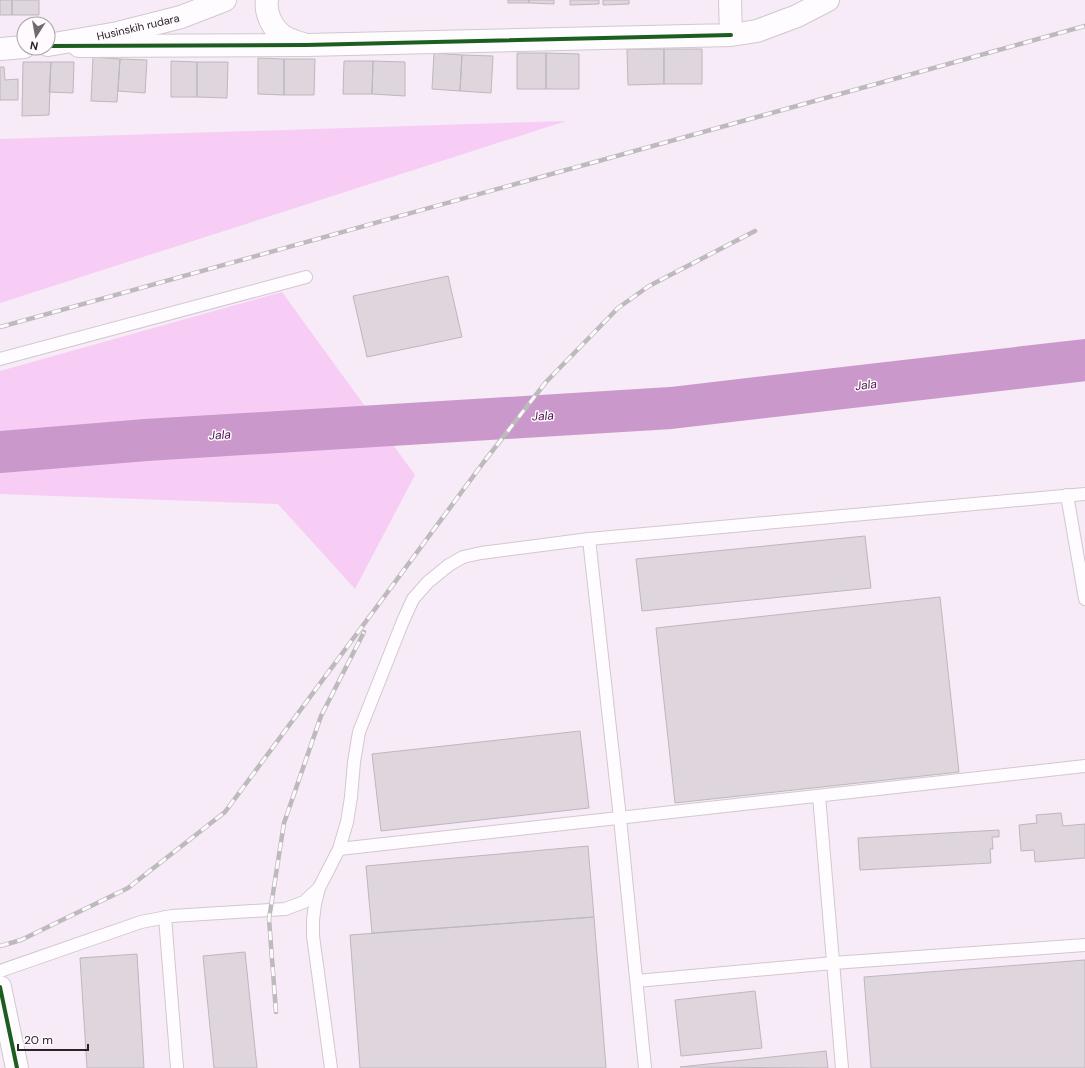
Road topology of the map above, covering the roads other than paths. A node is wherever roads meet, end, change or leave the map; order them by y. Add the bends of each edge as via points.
1 (225, 0) edge
2 (267, 0) edge
3 (730, 0) edge
4 (828, 0) edge
5 (731, 35) junction
6 (56, 44) edge
7 (56, 45) edge
8 (306, 45) junction
9 (16, 48) edge
10 (0, 49) edge
11 (306, 277) dead end
12 (0, 359) edge
13 (1085, 494) edge
14 (1067, 495) junction
15 (589, 539) junction
16 (1085, 599) edge
17 (1085, 766) edge
18 (819, 796) junction
19 (620, 818) junction
20 (339, 849) junction
21 (319, 888) junction
22 (165, 917) junction
23 (1085, 945) edge
24 (833, 963) junction
25 (0, 971) edge
26 (637, 981) junction
27 (0, 987) edge
28 (17, 1068) edge
29 (177, 1068) edge
30 (331, 1068) edge
31 (645, 1068) edge
32 (842, 1068) edge

1 - 6 street, Husinskih rudara via 174,19 118,33
2 - 8 street via 269,18 275,28 283,36
3 - 5 street
4 - 5 street via 797,16 757,31
5 - 8 street
7 - 8 street
9 - 10 street
11 - 12 lane
13 - 14 lane
14 - 15 lane
14 - 16 lane
15 - 19 lane
15 - 20 lane via 481,553 449,565 428,582 414,600 403,621 359,732 347,822
17 - 18 lane
18 - 19 lane
18 - 24 lane
19 - 20 lane
19 - 26 lane
20 - 21 lane
21 - 22 lane via 304,902 284,909
21 - 30 lane via 313,920 314,936
22 - 25 lane via 141,922
22 - 29 lane
23 - 24 lane
24 - 26 lane
24 - 32 lane
26 - 31 lane
27 - 28 street

